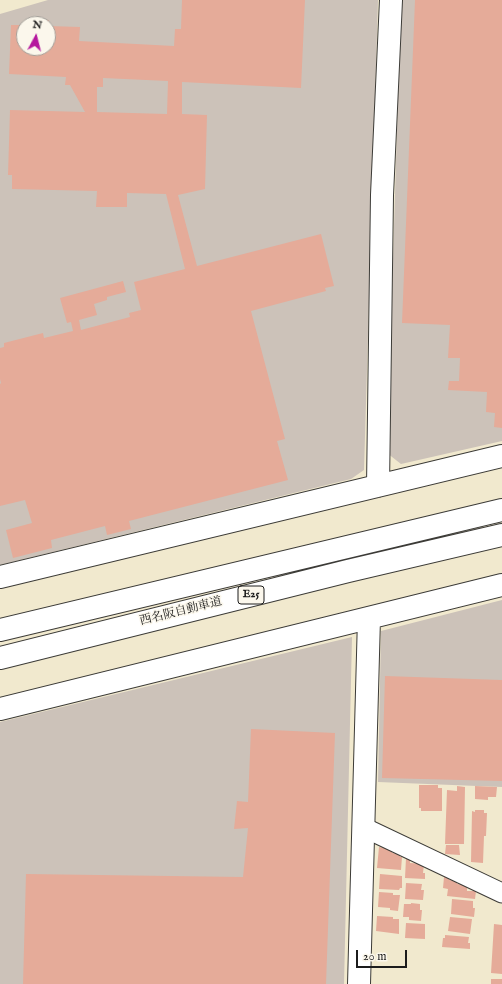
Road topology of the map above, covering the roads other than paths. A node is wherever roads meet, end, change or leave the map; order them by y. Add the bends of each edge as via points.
1 (391, 0) edge
2 (502, 456) edge
3 (378, 486) junction
4 (502, 510) edge
5 (502, 535) edge
6 (338, 549) junction
7 (0, 577) edge
8 (502, 585) edge
9 (0, 617) edge
10 (368, 618) junction
11 (119, 628) junction
12 (0, 630) edge
13 (0, 658) edge
14 (0, 668) edge
15 (0, 709) edge
16 (363, 828) junction
17 (502, 893) edge
18 (359, 984) edge

1 - 3 main road via 382,195
2 - 3 main road
3 - 7 main road
4 - 6 main road, 西名阪自動車道 / E25
5 - 11 main road, 西名阪自動車道 / E25
6 - 9 main road via 291,556
6 - 12 main road, 西名阪自動車道 / E25
8 - 10 main road
10 - 15 main road
10 - 16 main road
11 - 13 main road, 西名阪自動車道 / E25
11 - 14 main road
16 - 17 street
16 - 18 main road

